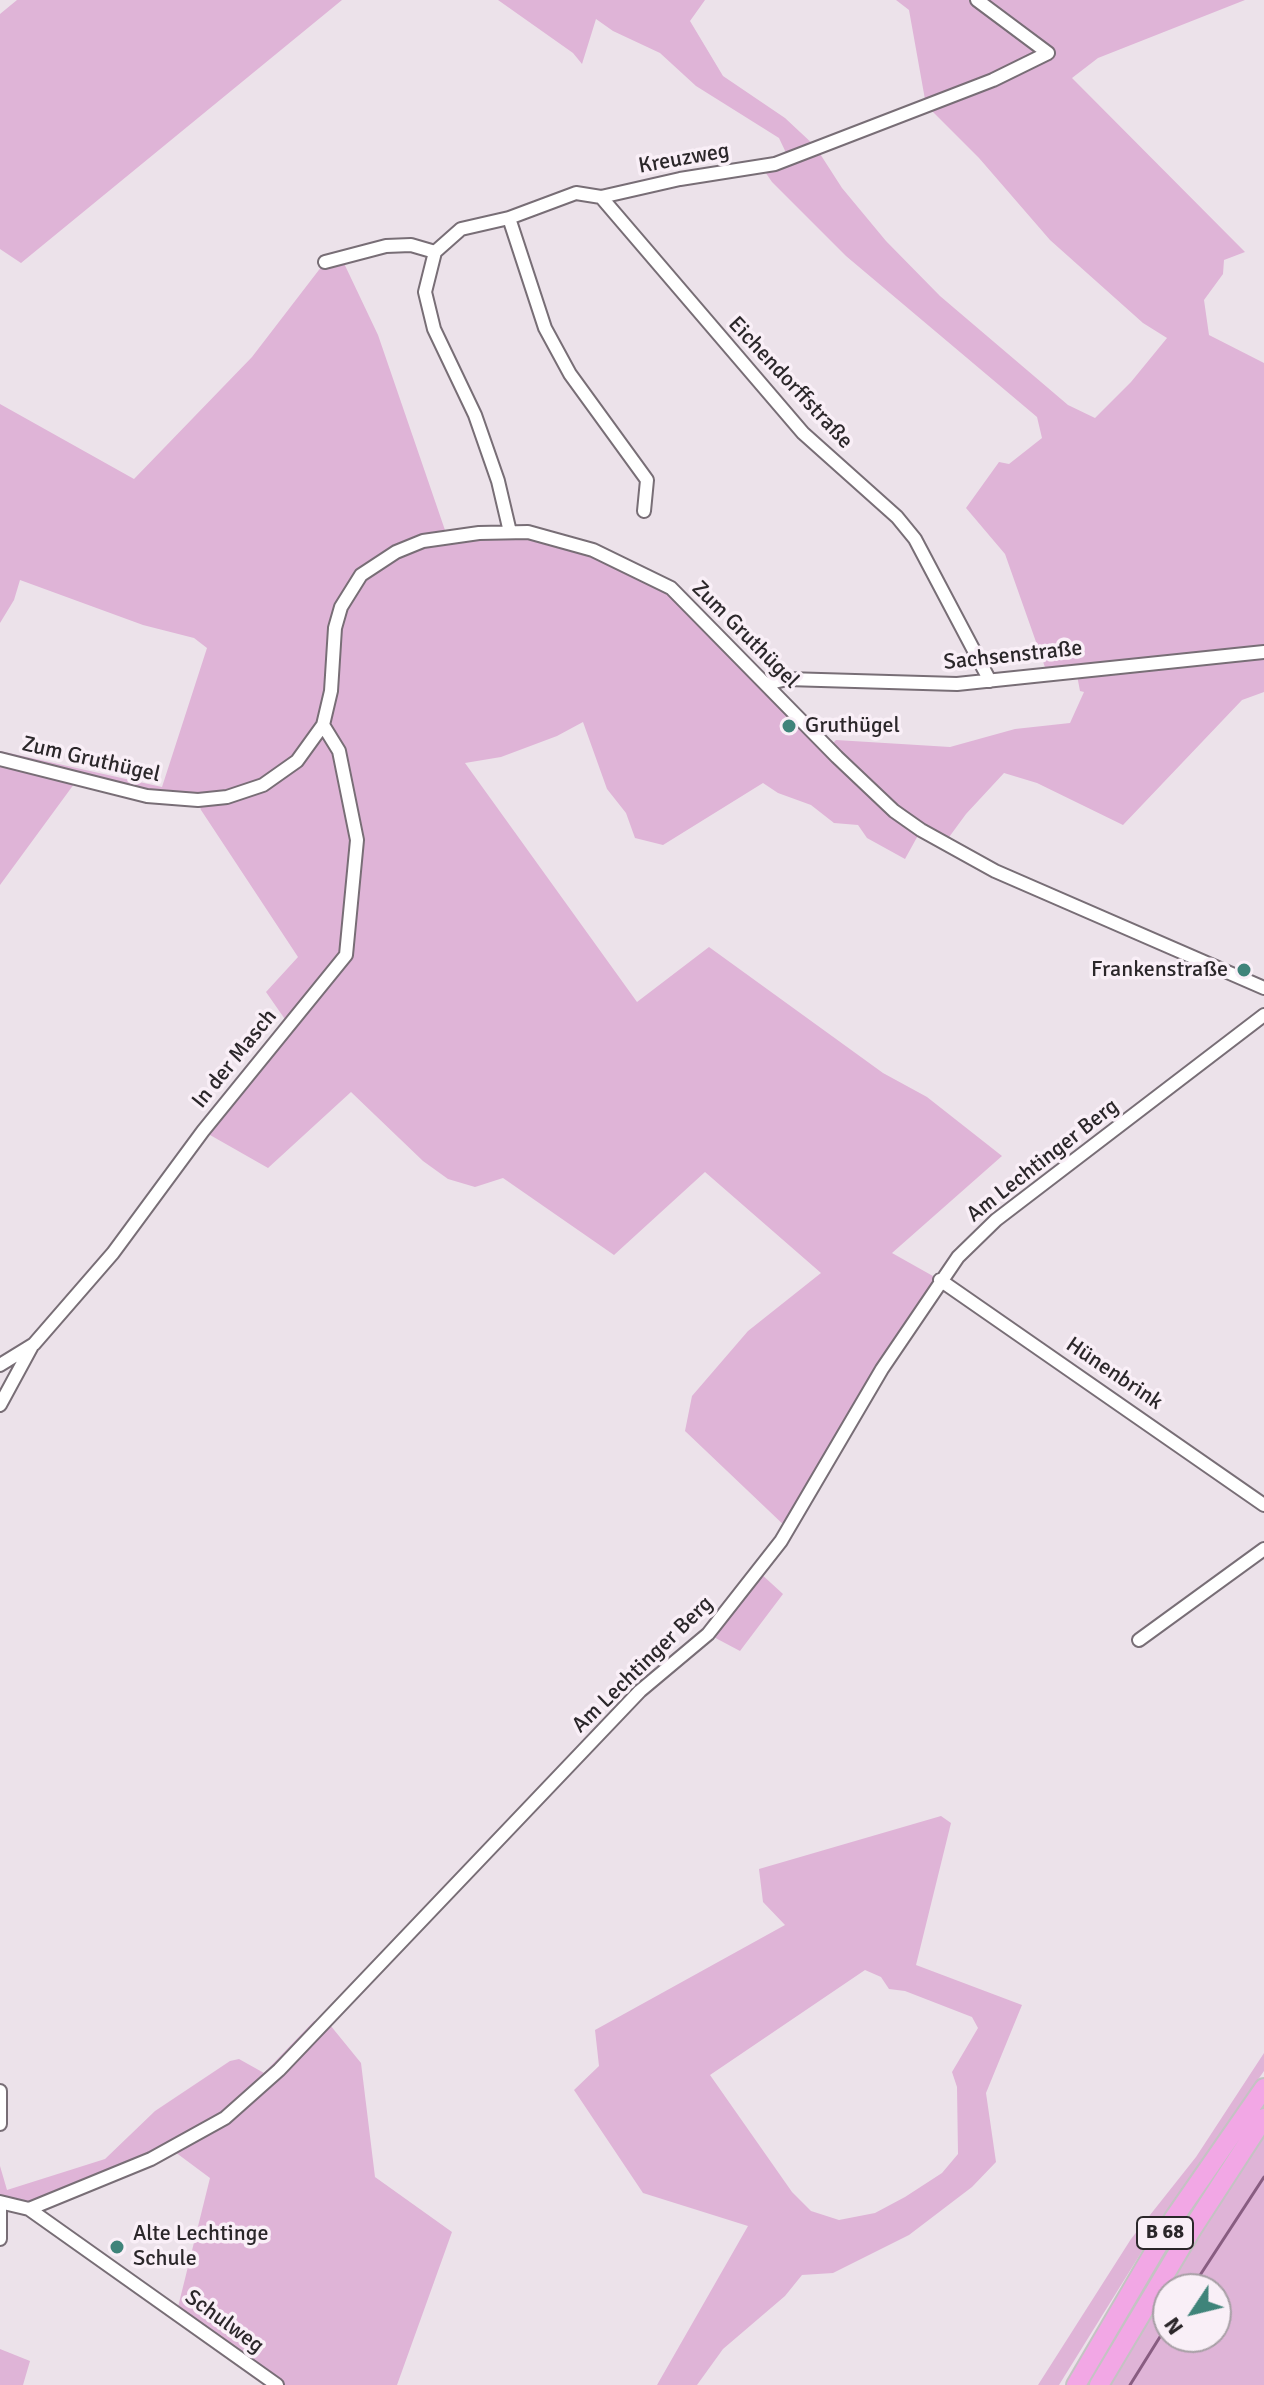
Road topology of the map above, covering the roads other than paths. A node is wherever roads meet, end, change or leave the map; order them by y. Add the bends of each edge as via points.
1 (977, 0) edge
2 (601, 197) junction
3 (509, 218) junction
4 (435, 252) junction
5 (325, 262) dead end
6 (644, 511) dead end
7 (510, 532) junction
8 (1264, 652) edge
9 (990, 681) junction
10 (766, 684) junction
11 (323, 725) junction
12 (0, 759) edge
13 (1264, 988) edge
14 (1264, 1015) edge
15 (940, 1280) junction
16 (34, 1344) junction
17 (0, 1365) edge
18 (0, 1405) edge
19 (1264, 1505) edge
20 (1264, 1549) edge
21 (1139, 1640) dead end
22 (1264, 2088) edge
23 (0, 2091) edge
24 (1264, 2118) edge
25 (0, 2124) edge
26 (0, 2202) edge
27 (29, 2209) junction
28 (0, 2239) edge
29 (277, 2385) edge
30 (1076, 2385) edge
31 (1099, 2385) edge

1 - 2 street, Kreuzweg via 1048,53 993,80 775,164
2 - 3 street, Kreuzweg via 576,193
2 - 9 street, Eichendorffstraße via 803,433 915,539
3 - 4 street, Kreuzweg via 461,229
3 - 6 street via 545,328 570,374 647,480
4 - 5 street via 411,245 386,246
4 - 7 street via 425,292 434,329 475,415
7 - 10 street, Zum Gruthügel via 582,547 671,588
7 - 11 street, Zum Gruthügel via 423,541 361,575 335,628
8 - 9 street, Sachsenstraße
9 - 10 street, Sachsenstraße via 787,679
10 - 13 street, Zum Gruthügel via 894,811 921,830 995,871
11 - 12 street, Zum Gruthügel via 314,742 281,774 245,792 212,798 147,796
11 - 16 street, In der Masch via 339,751 357,840 346,955 203,1131 113,1253
14 - 15 street, Am Lechtinger Berg via 996,1220
15 - 19 street, Hünenbrink
15 - 27 street, Am Lechtinger Berg via 781,1541 708,1634 640,1691 244,2103 151,2159
16 - 17 street, In der Masch
16 - 18 street
20 - 21 street
22 - 30 highway, B 68 via 1174,2218
23 - 25 street
24 - 31 highway, B 68
26 - 27 street
26 - 28 street
27 - 29 street, Schulweg

